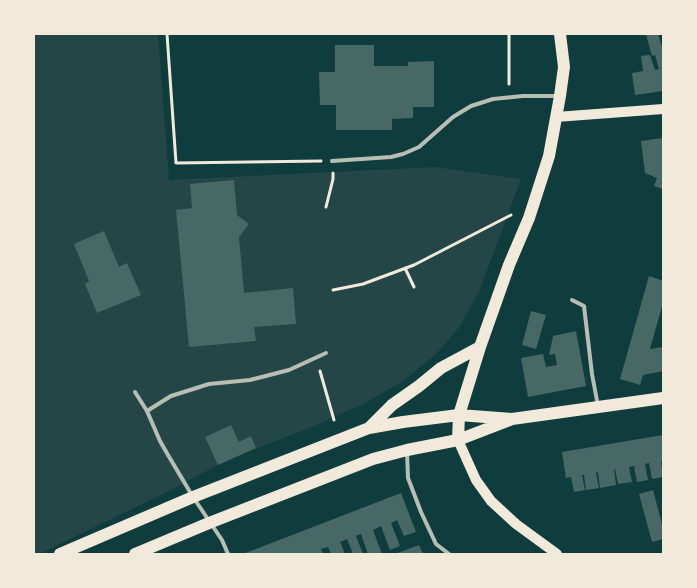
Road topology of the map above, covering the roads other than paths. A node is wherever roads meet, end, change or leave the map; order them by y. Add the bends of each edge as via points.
1 (560, 34) edge
2 (560, 96) junction
3 (663, 109) edge
4 (556, 116) junction
5 (332, 161) road end
6 (572, 300) dead end
7 (480, 347) junction
8 (326, 354) dead end
9 (135, 392) dead end
10 (663, 398) edge
11 (598, 408) junction
12 (147, 411) junction
13 (459, 415) junction
14 (512, 419) junction
15 (370, 428) junction
16 (458, 440) junction
17 (407, 450) junction
18 (193, 497) junction
19 (209, 523) junction
20 (60, 554) edge
21 (135, 554) edge
22 (228, 554) edge
23 (449, 554) edge
24 (557, 554) edge

1 - 2 main road via 564,67
2 - 4 main road
2 - 5 lane via 493,99 471,106 453,117 419,147 403,154 391,158
3 - 4 main road
4 - 7 main road via 549,156 529,218
6 - 11 lane via 584,306
7 - 13 main road
7 - 15 main road via 440,368 392,405
8 - 12 lane via 289,370 250,380 209,384 171,396
9 - 12 lane
10 - 11 main road
11 - 14 main road
12 - 18 lane via 160,441
13 - 14 main road
13 - 15 main road
13 - 16 main road
14 - 16 main road
15 - 18 main road
16 - 17 main road
16 - 24 main road via 476,480 491,502
17 - 19 main road
17 - 23 lane via 408,478 421,512 436,544
18 - 19 lane
18 - 20 main road
19 - 21 main road
19 - 22 lane

